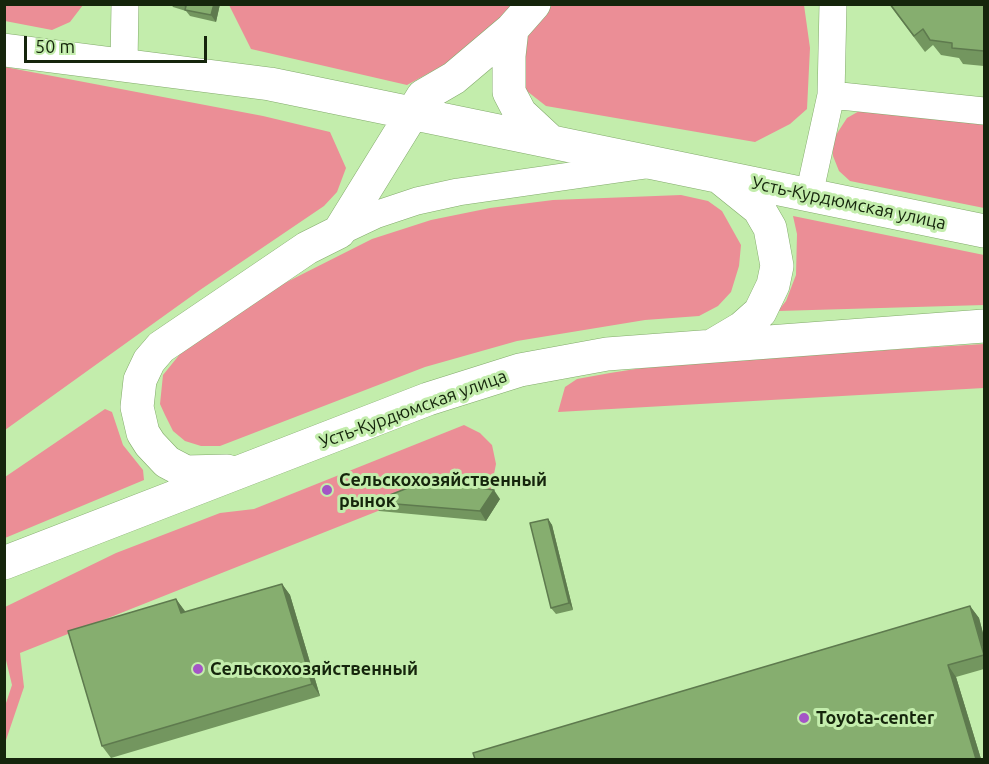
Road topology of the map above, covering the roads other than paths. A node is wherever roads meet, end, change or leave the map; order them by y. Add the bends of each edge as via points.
1 (125, 4) edge
2 (534, 4) edge
3 (833, 4) edge
4 (512, 29) junction
5 (4, 50) edge
6 (124, 64) junction
7 (831, 95) junction
8 (984, 111) edge
9 (411, 114) junction
10 (549, 140) junction
11 (659, 164) junction
12 (717, 176) junction
13 (809, 195) junction
14 (984, 231) edge
15 (339, 232) junction
16 (984, 326) edge
17 (710, 347) junction
18 (250, 469) junction
19 (4, 563) edge

1 - 6 street
2 - 4 main road
3 - 7 street
4 - 9 main road via 454,78 423,96
4 - 10 main road via 509,92 520,113
5 - 6 main road, Усть-Курдюмская улица
6 - 9 main road, Усть-Курдюмская улица via 270,84
7 - 8 street
7 - 13 street
9 - 10 main road, Усть-Курдюмская улица
9 - 15 main road
10 - 11 main road, Усть-Курдюмская улица
11 - 12 main road, Усть-Курдюмская улица
11 - 15 street via 427,199 375,215
12 - 13 main road, Усть-Курдюмская улица
12 - 17 main road via 759,209 770,228 777,266 760,312
13 - 14 main road, Усть-Курдюмская улица
15 - 18 main road via 307,248 160,347 148,361 140,380 137,407 143,433 167,462 196,473
16 - 17 main road, Усть-Курдюмская улица
17 - 18 main road, Усть-Курдюмская улица via 607,354 520,370 428,399
18 - 19 main road, Усть-Курдюмская улица

